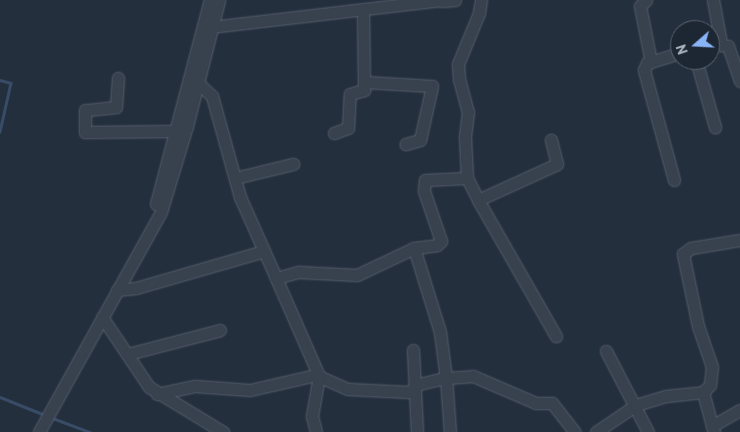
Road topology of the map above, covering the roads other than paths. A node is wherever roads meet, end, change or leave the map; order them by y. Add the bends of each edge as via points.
1 (210, 0) edge
2 (219, 0) edge
3 (442, 0) edge
4 (455, 0) edge
5 (481, 0) edge
6 (646, 0) edge
7 (713, 0) edge
8 (363, 9) junction
9 (714, 20) edge
10 (211, 27) junction
11 (720, 46) edge
12 (670, 56) edge
13 (651, 62) junction
14 (699, 70) edge
15 (118, 78) dead end
16 (740, 81) edge
17 (365, 82) junction
18 (203, 87) junction
19 (715, 127) dead end
20 (177, 131) junction
21 (334, 133) dead end
22 (551, 140) dead end
23 (406, 144) dead end
24 (293, 164) dead end
25 (235, 178) junction
26 (467, 178) junction
27 (674, 180) dead end
28 (478, 200) junction
29 (154, 221) junction
30 (740, 240) edge
31 (414, 248) junction
32 (264, 251) junction
33 (276, 278) junction
34 (117, 290) junction
35 (102, 317) junction
36 (220, 330) dead end
37 (556, 336) dead end
38 (413, 350) dead end
39 (606, 351) dead end
40 (128, 354) junction
41 (319, 376) junction
42 (446, 378) junction
43 (413, 390) junction
44 (703, 392) junction
45 (157, 394) junction
46 (636, 405) junction
47 (740, 410) edge
48 (713, 429) edge
49 (39, 432) edge
50 (223, 432) edge
51 (316, 432) edge
52 (417, 432) edge
53 (450, 432) edge
54 (575, 432) edge
55 (596, 432) edge
56 (648, 432) edge

1 - 20 street
2 - 10 street
3 - 4 street
3 - 8 street
5 - 26 street via 479,13 458,64 468,112 464,145
6 - 13 street via 640,6
7 - 9 street
8 - 10 street
8 - 17 street
10 - 18 street
11 - 16 street via 730,50
12 - 13 street
13 - 27 street via 645,65 644,70
14 - 19 street
15 - 20 street via 116,107 85,110 85,132
17 - 21 street via 363,91 350,94 348,128
17 - 23 street via 432,86 420,140
18 - 25 street via 214,100
18 - 29 street via 166,197
20 - 29 street
22 - 28 street via 556,164
24 - 25 street
25 - 32 street
26 - 28 street
26 - 31 street via 425,180 424,191 441,241 437,245
28 - 37 street
29 - 34 street
30 - 44 street via 691,248 683,254 698,326 713,373 712,381
31 - 33 street via 357,275 346,277 309,271
31 - 42 street via 442,339
32 - 33 street
32 - 34 street via 136,288
33 - 41 street
34 - 35 street
35 - 40 street
35 - 49 street
36 - 40 street
38 - 43 street
39 - 46 street
40 - 45 street
41 - 43 street via 348,388
41 - 45 street via 250,390 195,386
41 - 51 street via 312,416
42 - 43 street via 420,384
42 - 53 street
42 - 54 street via 473,376 536,403 552,403
43 - 52 street
44 - 46 street via 666,396
44 - 48 street
45 - 50 street
46 - 55 street
46 - 56 street
47 - 48 street

